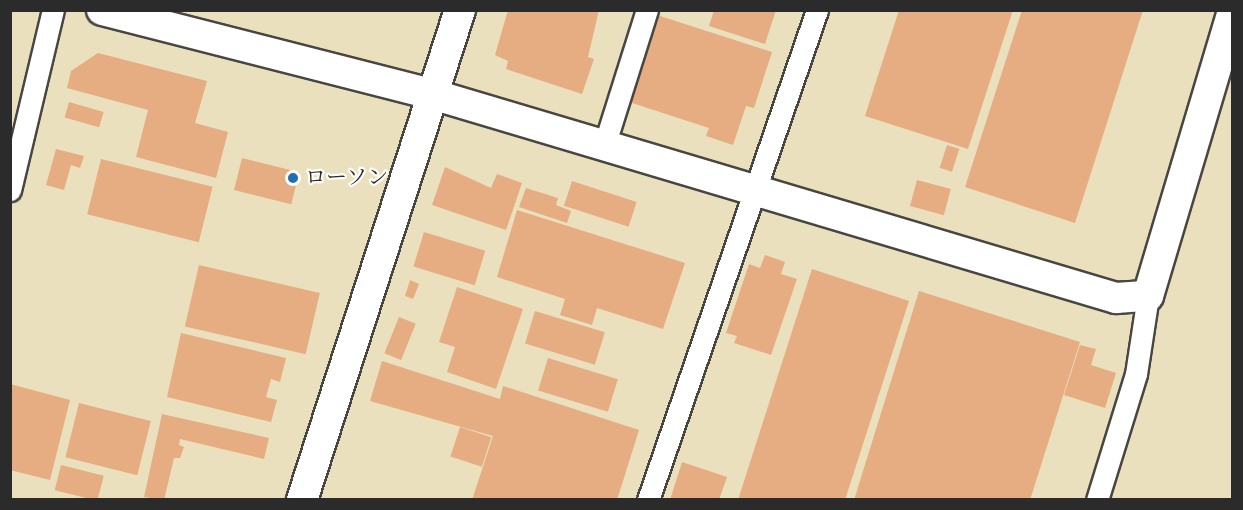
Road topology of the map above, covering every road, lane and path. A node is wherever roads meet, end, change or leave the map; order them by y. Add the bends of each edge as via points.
1 (53, 10) edge
2 (102, 10) edge
3 (460, 10) edge
4 (647, 10) edge
5 (817, 10) edge
6 (1233, 14) edge
7 (435, 95) junction
8 (604, 146) junction
9 (10, 190) edge
10 (756, 193) junction
11 (1148, 296) junction
12 (302, 500) edge
13 (648, 500) edge
14 (1097, 500) edge

1 - 9 street
2 - 7 street
3 - 7 street
4 - 8 street
5 - 10 street
6 - 11 street
7 - 8 street
7 - 12 street
8 - 10 street
10 - 11 street via 1116,298
10 - 13 street
11 - 14 street via 1136,374

